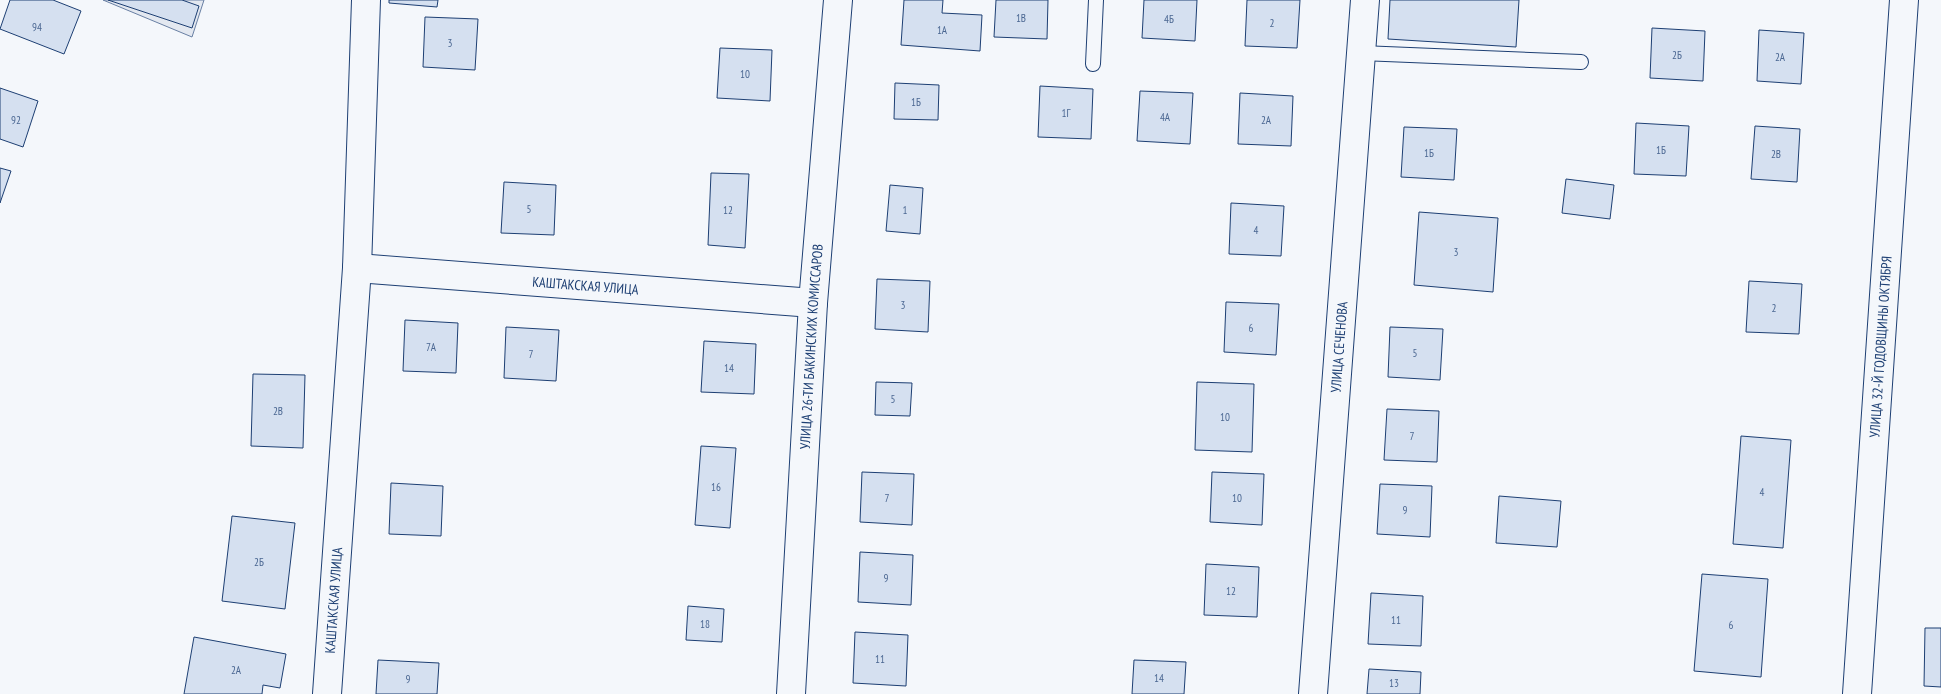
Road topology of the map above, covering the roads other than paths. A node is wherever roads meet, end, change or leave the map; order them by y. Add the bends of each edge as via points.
1 (366, 0) edge
2 (838, 0) edge
3 (1096, 0) edge
4 (1365, 0) edge
5 (1904, 0) edge
6 (1361, 53) junction
7 (1581, 62) dead end
8 (1093, 64) dead end
9 (357, 268) junction
10 (813, 303) junction
11 (327, 694) edge
12 (791, 694) edge
13 (1313, 694) edge
14 (1856, 694) edge

1 - 9 street, КАШТАКСКАЯ УЛИЦА
2 - 10 street, УЛИЦА 26-ТИ БАКИНСКИХ КОМИССАРОВ
3 - 8 lane
4 - 6 street, УЛИЦА СЕЧЕНОВА
5 - 14 street, УЛИЦА 32-Й ГОДОВЩИНЫ ОКТЯБРЯ
6 - 7 lane
6 - 13 street, УЛИЦА СЕЧЕНОВА
9 - 10 street, КАШТАКСКАЯ УЛИЦА
9 - 11 street, КАШТАКСКАЯ УЛИЦА
10 - 12 street, УЛИЦА 26-ТИ БАКИНСКИХ КОМИССАРОВ

